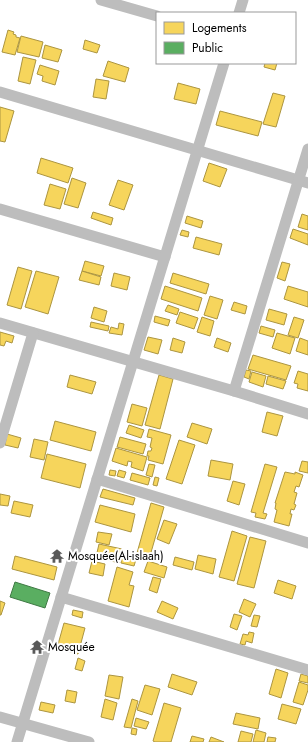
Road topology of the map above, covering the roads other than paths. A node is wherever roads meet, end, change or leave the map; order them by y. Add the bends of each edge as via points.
1 (101, 0) edge
2 (243, 0) edge
3 (239, 12) edge
4 (156, 16) edge
5 (224, 64) edge
6 (0, 92) edge
7 (308, 149) edge
8 (198, 150) junction
9 (303, 182) edge
10 (0, 209) edge
11 (165, 257) junction
12 (0, 323) edge
13 (33, 333) junction
14 (133, 362) junction
15 (234, 391) junction
16 (308, 414) edge
17 (0, 443) edge
18 (97, 479) junction
19 (308, 543) edge
20 (61, 597) junction
21 (308, 670) edge
22 (0, 717) edge
23 (22, 723) junction
24 (17, 742) edge
25 (89, 742) edge

1 - 4 street
2 - 3 street
5 - 8 street
6 - 8 street
7 - 9 street
8 - 9 street
8 - 11 street
9 - 15 street
10 - 11 street
11 - 14 street
12 - 13 street
13 - 14 street
13 - 17 street
14 - 15 street
14 - 18 street
15 - 16 street
18 - 19 street
18 - 20 street
20 - 21 street
20 - 23 street
22 - 23 street
23 - 24 street
23 - 25 street

